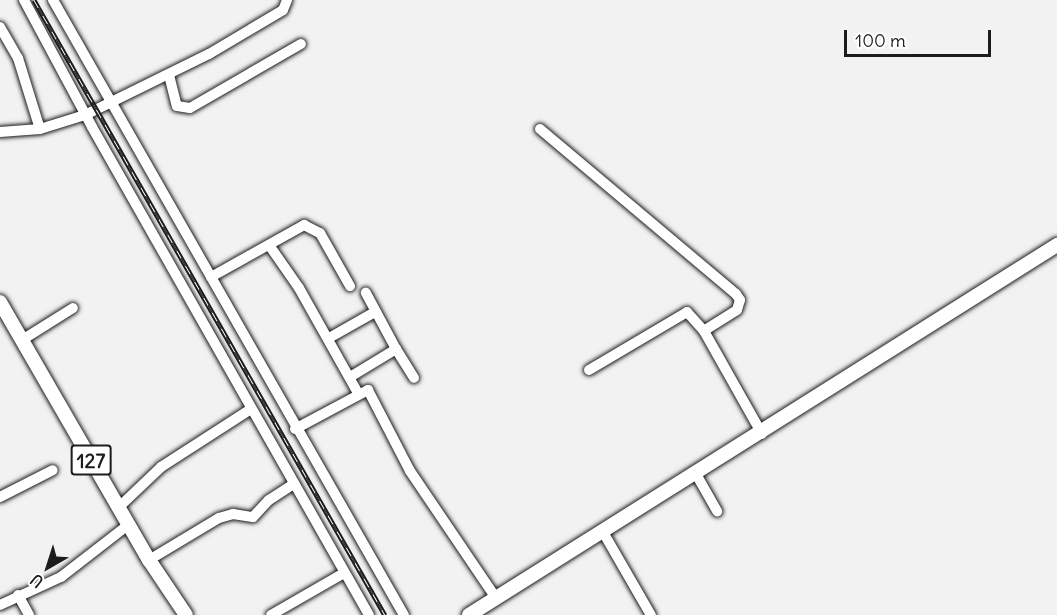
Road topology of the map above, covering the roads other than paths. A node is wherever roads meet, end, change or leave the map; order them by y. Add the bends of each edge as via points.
1 (24, 0) edge
2 (53, 0) edge
3 (287, 0) edge
4 (0, 27) edge
5 (301, 45) dead end
6 (169, 75) junction
7 (112, 102) junction
8 (85, 115) junction
9 (40, 129) junction
10 (540, 129) dead end
11 (0, 132) edge
12 (269, 245) junction
13 (1057, 245) edge
14 (211, 276) junction
15 (350, 286) dead end
16 (366, 293) dead end
17 (0, 302) edge
18 (73, 308) dead end
19 (375, 312) junction
20 (704, 331) junction
21 (329, 338) junction
22 (22, 340) junction
23 (396, 349) junction
24 (589, 370) dead end
25 (350, 377) junction
26 (414, 378) dead end
27 (358, 393) junction
28 (250, 409) junction
29 (295, 429) junction
30 (762, 434) junction
31 (53, 470) dead end
32 (696, 474) junction
33 (294, 484) junction
34 (0, 497) edge
35 (118, 508) junction
36 (717, 512) dead end
37 (128, 525) junction
38 (603, 532) junction
39 (149, 560) junction
40 (344, 573) junction
41 (18, 595) junction
42 (496, 598) junction
43 (0, 605) edge
44 (29, 615) edge
45 (186, 615) edge
46 (271, 615) edge
47 (369, 615) edge
48 (404, 615) edge
49 (469, 615) edge
50 (651, 615) edge

1 - 8 street
2 - 7 street
3 - 6 street via 283,10
4 - 9 street via 18,58
5 - 6 street via 190,108 177,106
6 - 7 street
7 - 8 street
7 - 14 street
8 - 9 street
8 - 28 street
9 - 11 street
10 - 20 street via 736,294 740,300 737,310
12 - 14 street
12 - 15 street via 300,226 313,228
12 - 21 street
13 - 30 main road
14 - 29 street
16 - 19 street
17 - 22 main road, 127
18 - 22 street
19 - 21 street
19 - 23 street
20 - 24 street via 694,316 683,312
20 - 30 street
21 - 25 street
22 - 35 main road, 127
23 - 25 street
23 - 26 street
25 - 27 street
27 - 29 street
27 - 42 street via 369,391 410,471
28 - 33 street
28 - 35 street via 161,467
29 - 48 street
30 - 32 main road
31 - 34 street
32 - 36 street
32 - 38 main road
33 - 39 street via 269,500 253,517 233,514 219,518
33 - 40 street
35 - 37 main road, 127
37 - 39 main road, 127
37 - 41 street via 61,576
38 - 42 main road
38 - 50 street
39 - 45 main road, 127
40 - 46 street
40 - 47 street
41 - 43 street
41 - 44 street
42 - 49 main road

